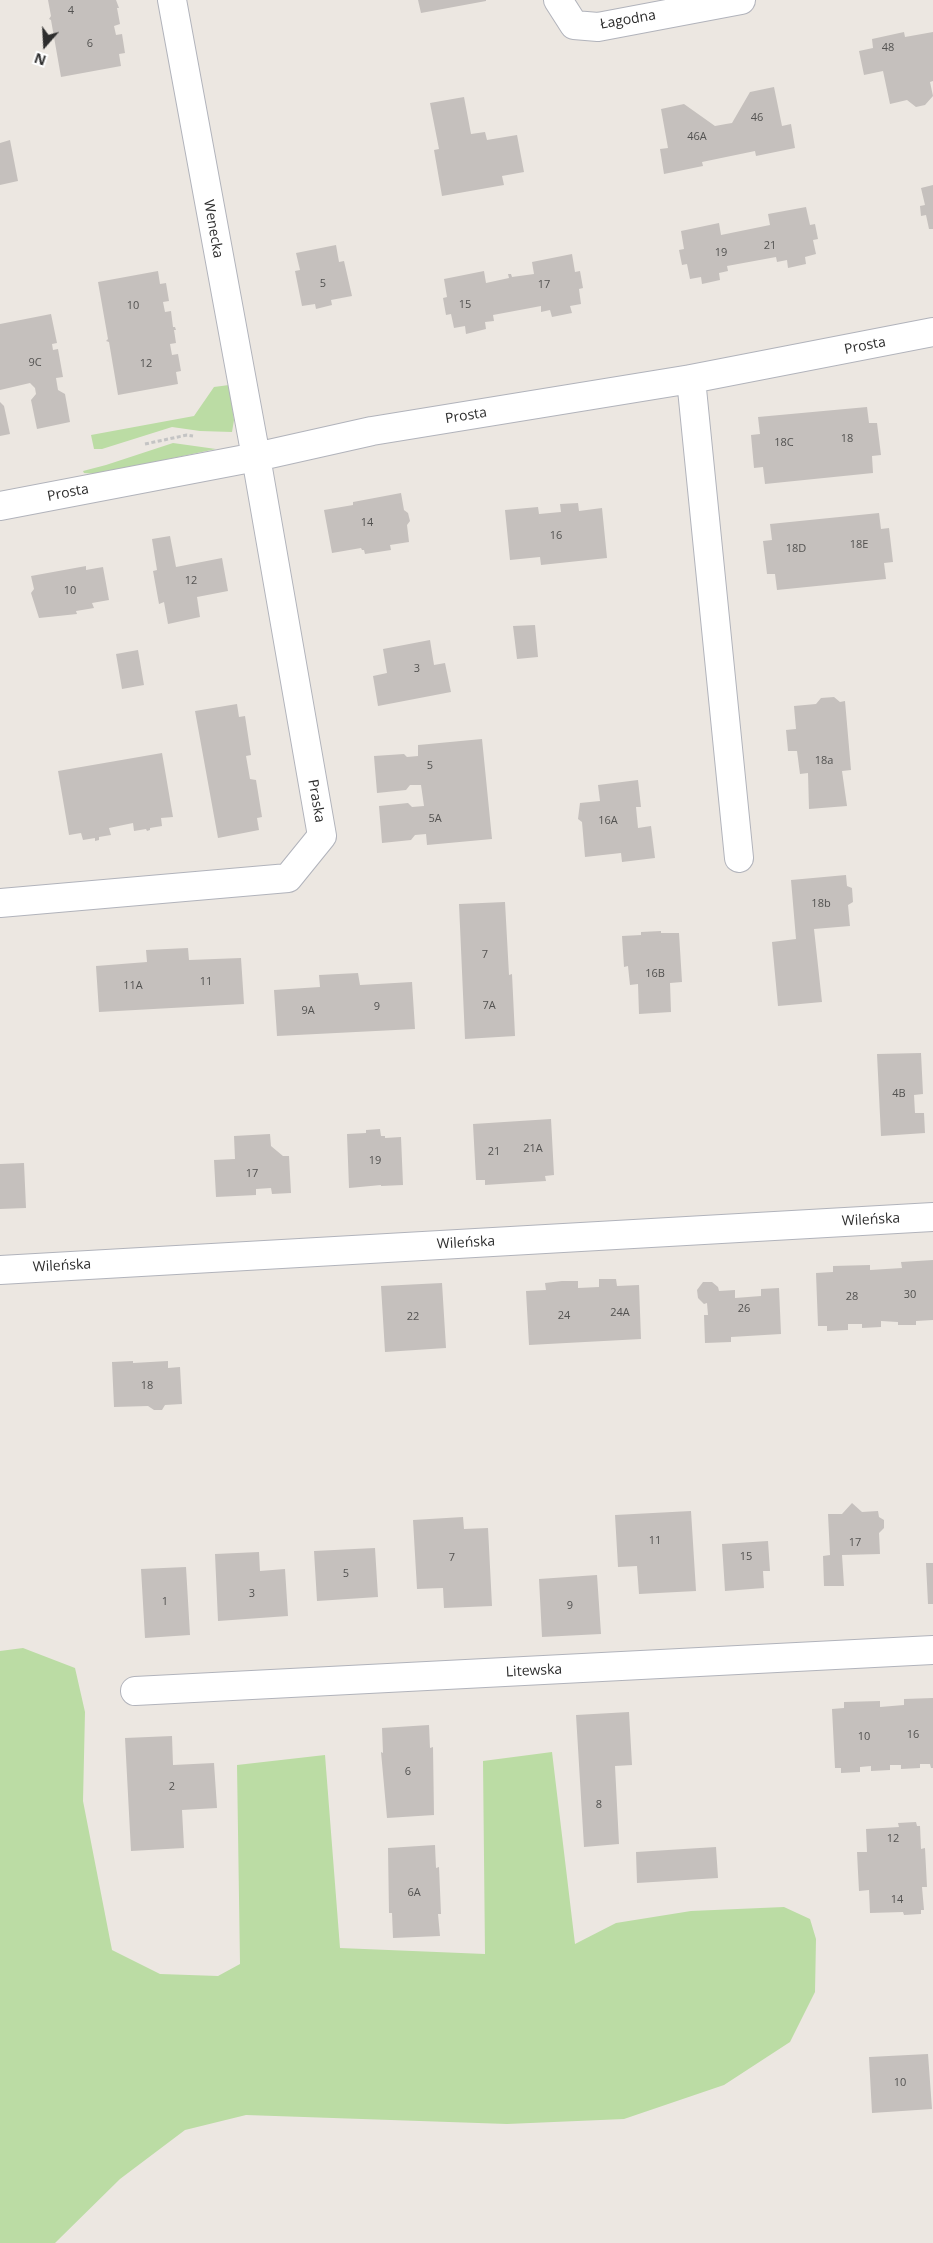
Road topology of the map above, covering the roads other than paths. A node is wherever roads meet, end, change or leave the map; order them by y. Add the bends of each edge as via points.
1 (172, 0) edge
2 (558, 0) edge
3 (740, 0) edge
4 (933, 332) edge
5 (692, 379) junction
6 (256, 457) junction
7 (0, 506) edge
8 (739, 858) dead end
9 (0, 903) edge
10 (933, 1217) edge
11 (0, 1270) edge
12 (933, 1650) edge
13 (136, 1691) dead end

1 - 6 street, Wenecka
2 - 3 street, Łagodna via 574,25 598,27
4 - 5 street, Prosta
5 - 6 street, Prosta via 372,431
5 - 8 street
6 - 7 street, Prosta
6 - 9 street, Praska via 322,836 288,878
10 - 11 street, Wileńska
12 - 13 street, Litewska

